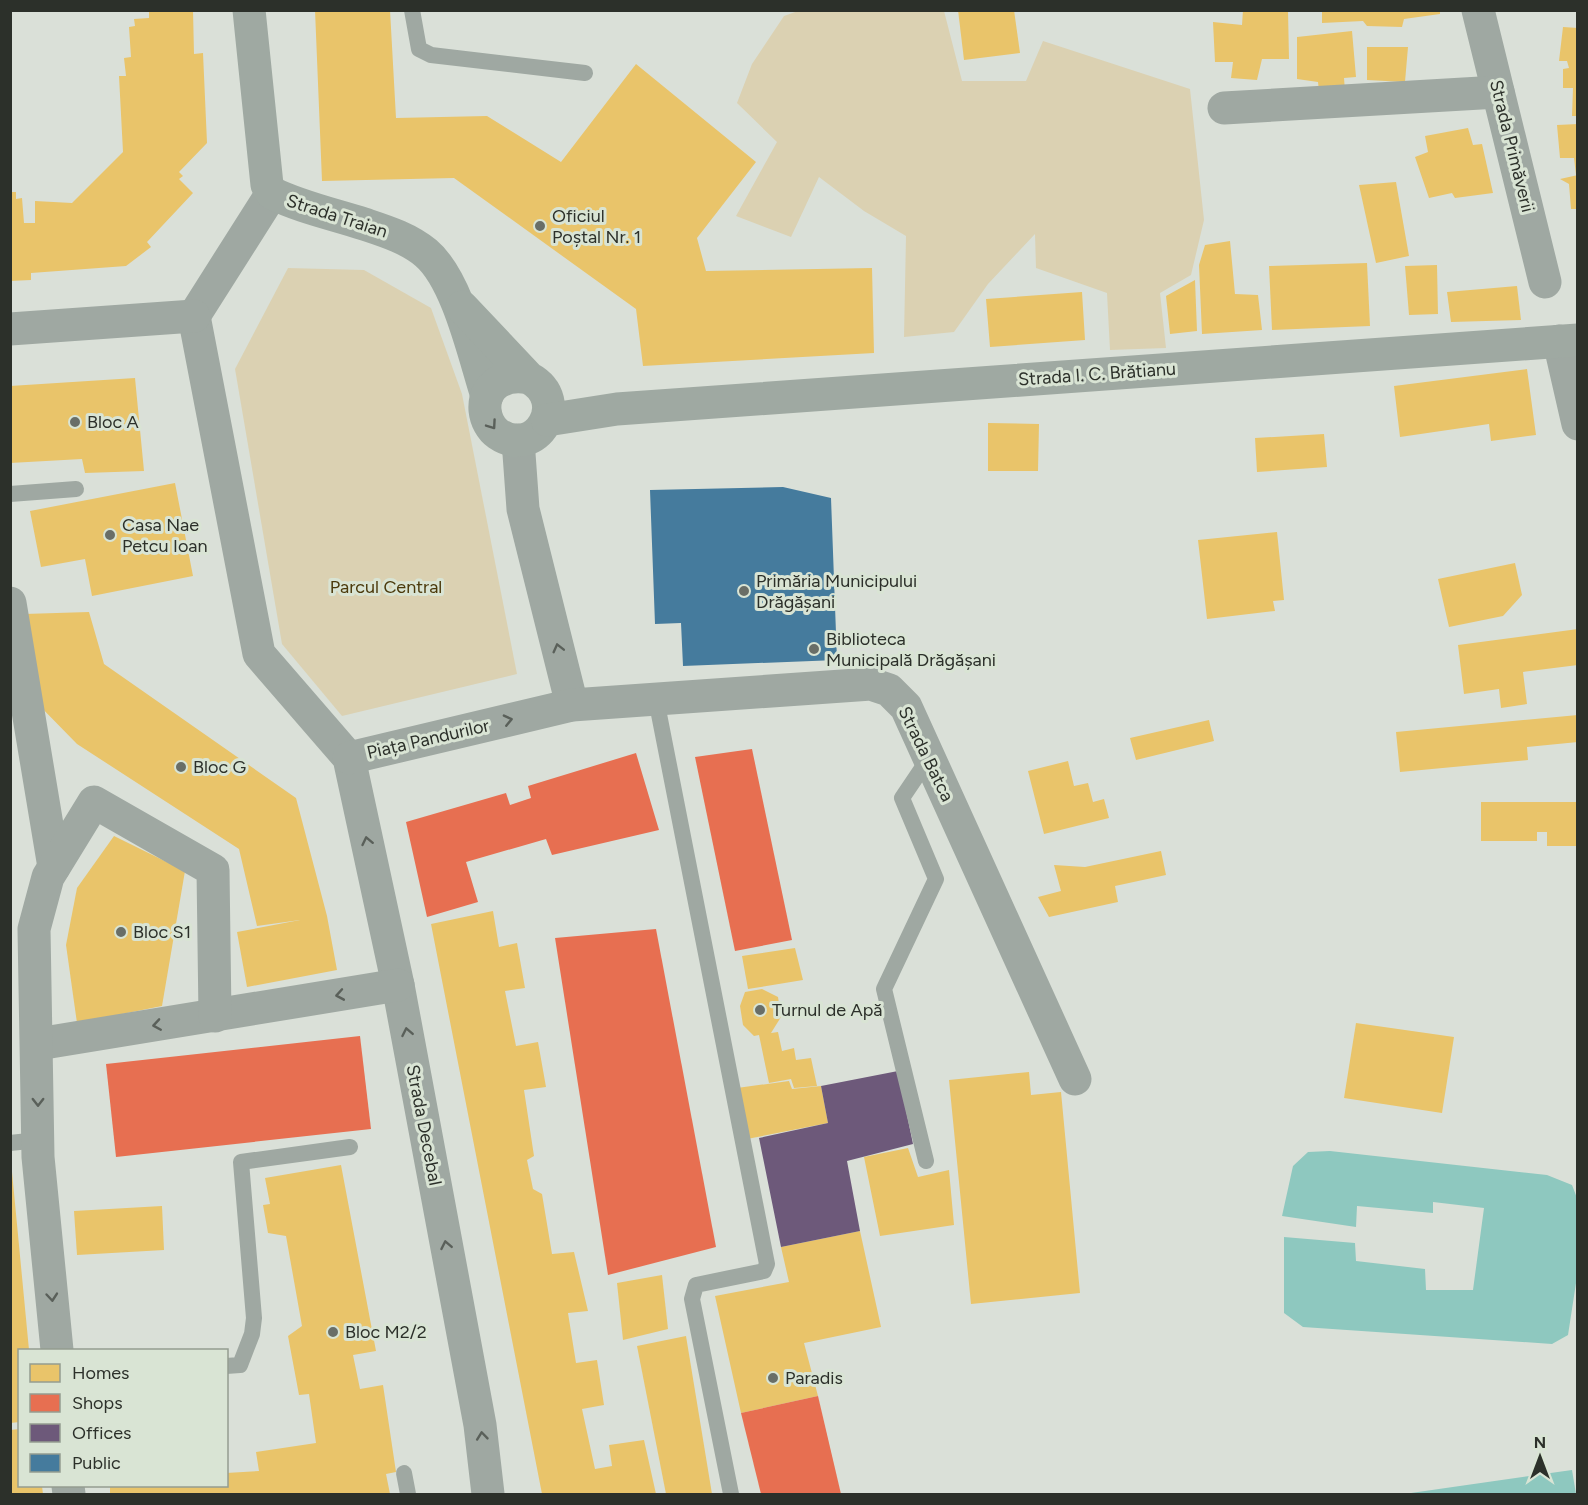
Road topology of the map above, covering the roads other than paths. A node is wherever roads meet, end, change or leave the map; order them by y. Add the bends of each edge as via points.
1 (249, 10) edge
2 (412, 10) edge
3 (1478, 10) edge
4 (585, 73) dead end
5 (1498, 92) junction
6 (1224, 108) dead end
7 (272, 193) junction
8 (1545, 282) dead end
9 (457, 302) junction
10 (194, 316) junction
11 (10, 329) edge
12 (1568, 341) edge
13 (534, 381) junction
14 (487, 396) junction
15 (617, 409) junction
16 (547, 420) junction
17 (1578, 424) edge
18 (518, 440) junction
19 (76, 489) dead end
20 (10, 494) edge
21 (10, 603) edge
22 (656, 699) junction
23 (572, 705) junction
24 (349, 758) junction
25 (929, 758) junction
26 (54, 867) junction
27 (398, 985) junction
28 (215, 1016) junction
29 (38, 1044) junction
30 (1075, 1079) dead end
31 (25, 1142) edge
32 (350, 1147) dead end
33 (926, 1161) dead end
34 (57, 1349) edge
35 (228, 1366) edge
36 (404, 1473) dead end
37 (408, 1494) edge
38 (488, 1494) edge
39 (732, 1494) edge

1 - 7 main road, Strada Traian via 267,185
2 - 4 lane via 419,49 431,55
3 - 5 street, Strada Primăverii
5 - 6 street
5 - 8 street, Strada Primăverii
7 - 9 main road, Strada Traian via 393,233 417,246 439,266
7 - 10 street
9 - 13 main road
9 - 14 main road, Strada Traian
10 - 11 street
10 - 24 street, Piața Pandurilor via 259,654
12 - 15 main road, Strada I. C. Brătianu
12 - 17 street
13 - 14 main road via 509,376 492,387
13 - 15 main road
13 - 16 main road via 548,401
14 -> 18 main road via 485,414 493,430
15 - 16 main road, Strada I. C. Brătianu
16 - 18 main road via 535,434
23 -> 18 street via 523,509
19 - 20 lane
21 - 26 street
22 - 23 street, Strada Batca
22 - 25 street, Strada Batca via 871,684 889,690 906,707
22 - 39 lane via 767,1264 764,1271 696,1285 692,1299
24 -> 23 street, Piața Pandurilor
27 -> 24 street, Strada Decebal
25 - 30 street, Strada Batca
25 - 33 lane via 902,798 936,879 884,989
26 - 28 street via 94,802 213,870
26 - 29 street via 34,929
27 -> 28 street
38 -> 27 street, Strada Decebal via 480,1425
28 -> 29 street
29 -> 31 street
31 -> 34 street
32 - 35 lane via 241,1162 254,1318 240,1365
36 - 37 lane

